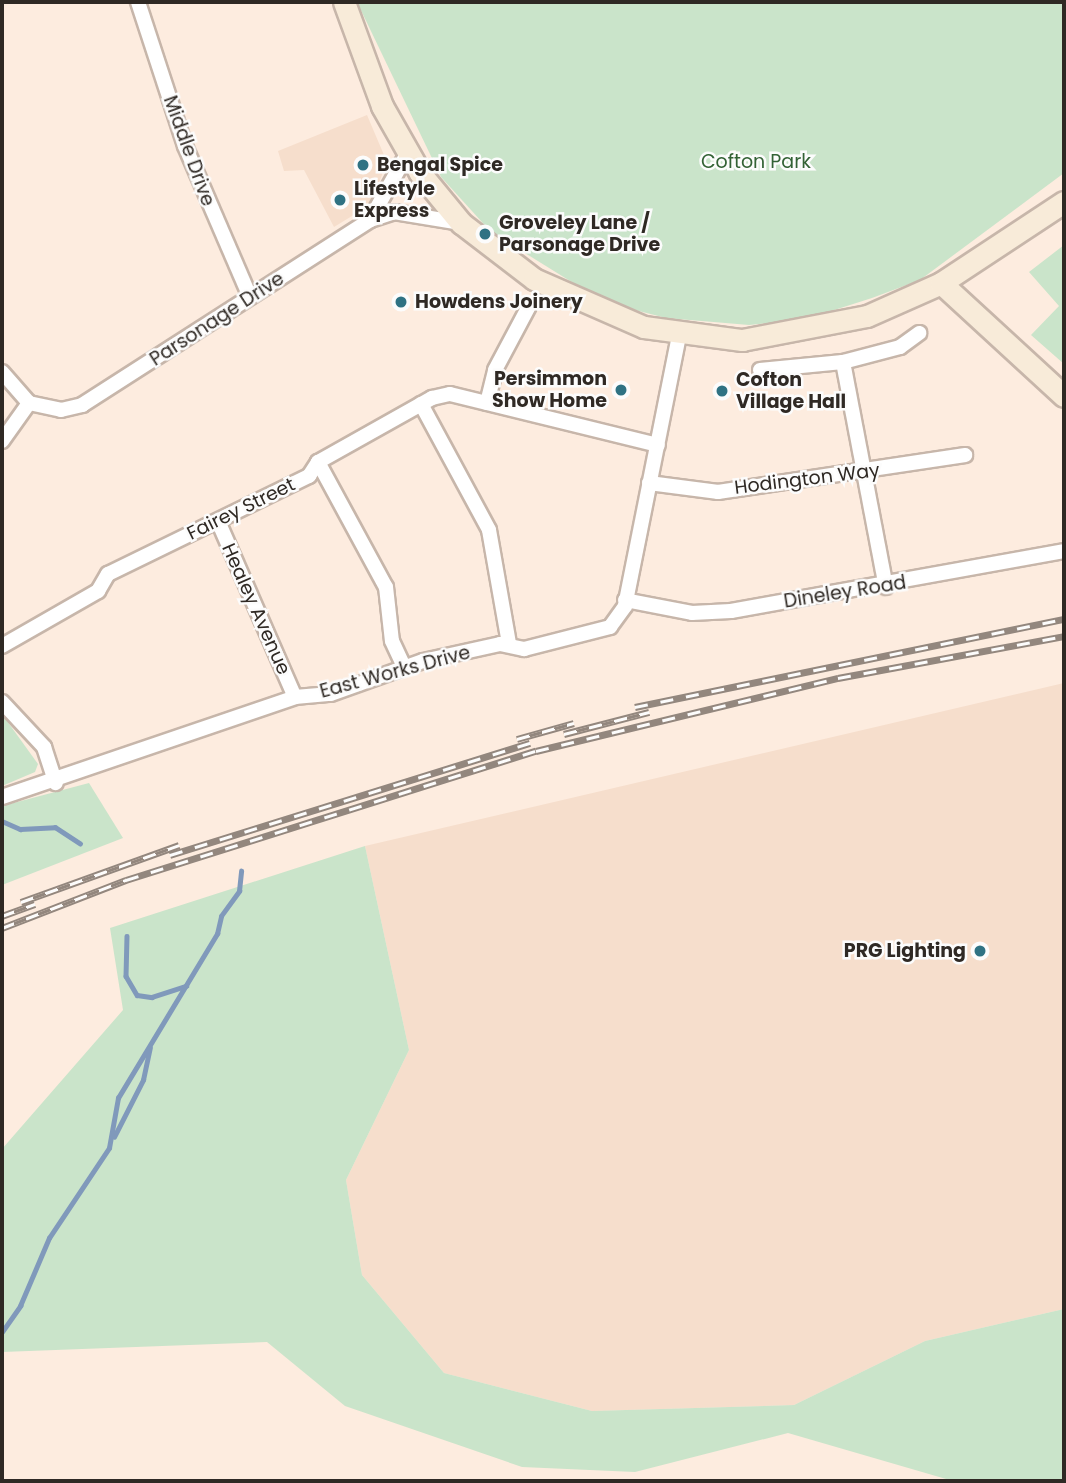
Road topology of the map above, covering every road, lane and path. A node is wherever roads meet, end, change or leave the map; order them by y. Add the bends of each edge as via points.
1 (138, 2) edge
2 (344, 2) edge
3 (407, 154) junction
4 (387, 192) junction
5 (1064, 202) edge
6 (409, 213) junction
7 (370, 220) junction
8 (461, 223) junction
9 (941, 283) junction
10 (250, 297) junction
11 (529, 306) dead end
12 (919, 333) dead end
13 (679, 335) junction
14 (843, 362) junction
15 (760, 370) dead end
16 (2, 372) edge
17 (1064, 396) edge
18 (29, 403) junction
19 (487, 403) junction
20 (421, 404) junction
21 (2, 441) edge
22 (658, 445) junction
23 (965, 455) dead end
24 (318, 462) junction
25 (864, 473) junction
26 (649, 483) junction
27 (218, 521) junction
28 (1064, 551) edge
29 (886, 587) junction
30 (625, 600) junction
31 (509, 643) junction
32 (2, 646) edge
33 (404, 667) junction
34 (295, 697) junction
35 (2, 702) edge
36 (56, 783) junction
37 (2, 797) edge

1 - 10 street, Middle Drive via 185,146
2 - 3 main road via 382,106
3 - 4 street, Parsonage Drive
3 - 8 main road
4 - 6 street
4 - 7 street, Parsonage Drive
5 - 9 main road
6 - 7 street, Parsonage Drive
6 - 8 street, Parsonage Drive
7 - 10 street, Parsonage Drive
8 - 13 main road via 534,279 599,312
9 - 13 main road via 867,316 806,331 742,340
9 - 17 main road
10 - 18 street, Parsonage Drive via 99,396 61,410
11 - 19 street via 495,370
12 - 14 street via 900,347
13 - 22 street, East Works Drive
14 - 15 street
14 - 25 street
16 - 18 street
18 - 21 street
19 - 20 street, Fairey Street via 450,394
19 - 22 street, Fairey Street
20 - 24 street, Fairey Street
20 - 31 street via 489,530
22 - 26 street, East Works Drive
23 - 25 street, Hodington Way
24 - 27 street, Fairey Street via 309,476
24 - 33 street via 386,587 392,640
25 - 26 street, Hodington Way via 705,492
25 - 29 street
26 - 30 street, East Works Drive
27 - 32 street, Fairey Street via 108,574 98,591
27 - 34 street, Healey Avenue
28 - 29 street, Dineley Road
29 - 30 street, Dineley Road via 692,613
30 - 31 street, East Works Drive via 622,616 597,634 524,649
31 - 33 street, East Works Drive
33 - 34 street, East Works Drive via 388,678 331,694
34 - 36 street, East Works Drive
35 - 36 street via 44,747
36 - 37 street, East Works Drive

